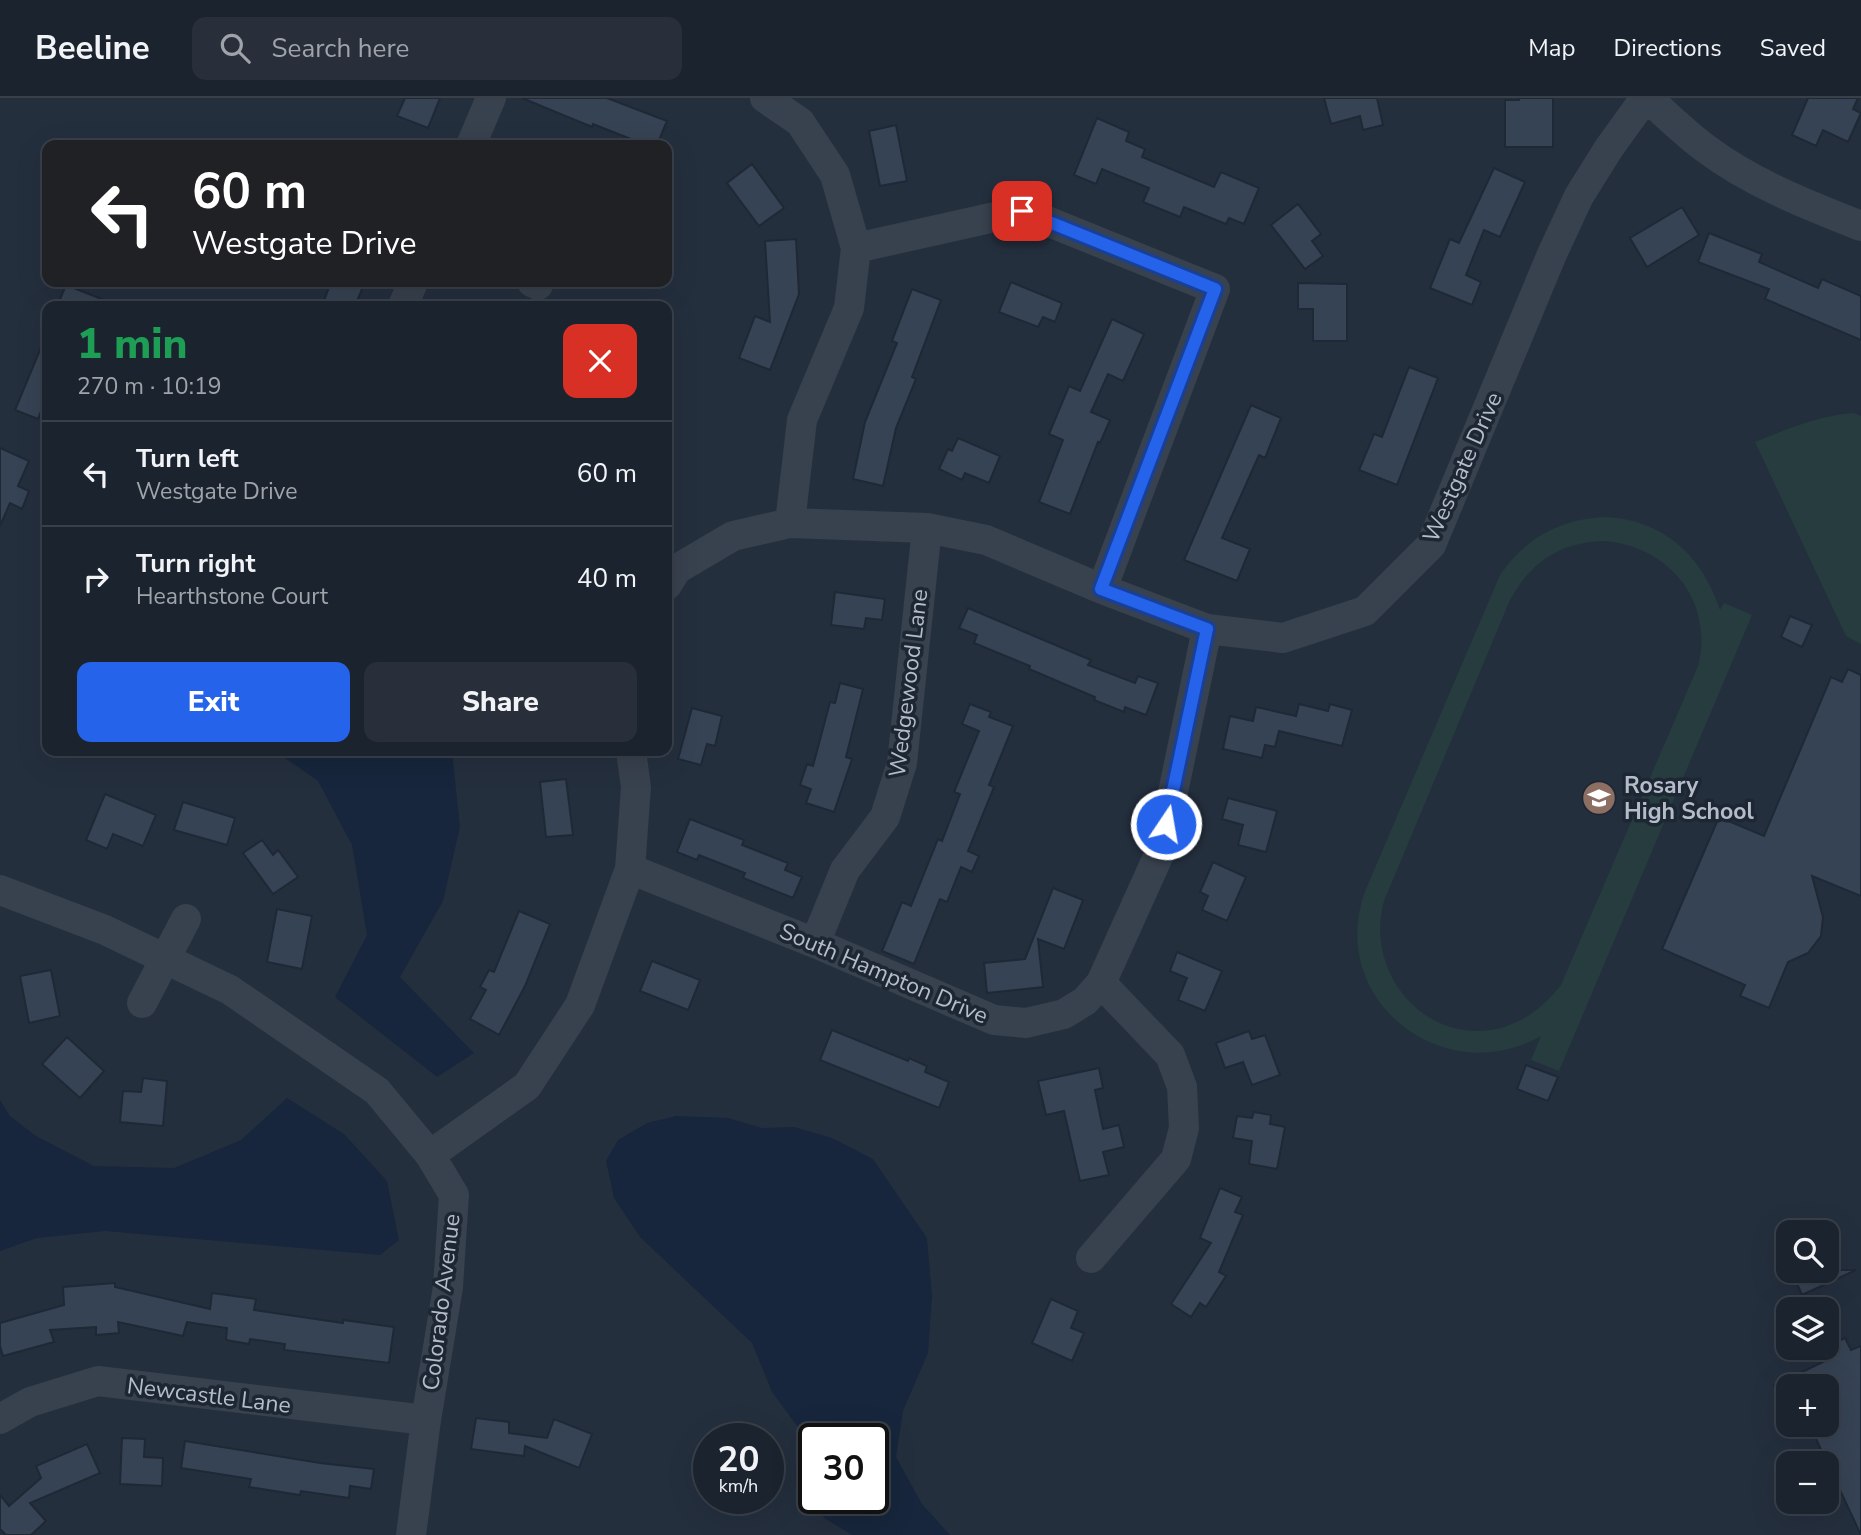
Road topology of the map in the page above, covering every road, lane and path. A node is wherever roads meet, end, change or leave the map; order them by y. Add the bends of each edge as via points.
1 (491, 98) edge
2 (765, 98) edge
3 (1647, 98) edge
4 (473, 140) edge
5 (1861, 226) edge
6 (856, 248) junction
7 (790, 523) junction
8 (927, 528) junction
9 (672, 577) edge
10 (1101, 589) junction
11 (1207, 629) junction
12 (632, 756) edge
13 (630, 869) junction
14 (0, 890) edge
15 (186, 919) dead end
16 (815, 943) junction
17 (166, 958) junction
18 (1101, 983) junction
19 (142, 1003) dead end
20 (430, 1155) junction
21 (1091, 1258) dead end
22 (0, 1419) edge
23 (426, 1420) junction
24 (411, 1535) edge

1 - 4 street
2 - 6 street via 800,122 835,175
3 - 5 street via 1707,150 1748,175
3 - 11 street, Westgate Drive via 1579,196 1431,545 1365,611 1283,638
6 - 7 street via 849,308 802,419
6 - 10 street via 1022,211 1215,289
7 - 8 street, Westgate Drive
7 - 9 street, Westgate Drive via 733,536 677,569
8 - 10 street, Westgate Drive via 986,540
8 - 16 street, Wedgewood Lane via 902,763 885,817 845,870
10 - 11 street, Westgate Drive
11 - 18 street, South Hampton Drive via 1161,850
12 - 13 street via 636,787
13 - 16 street, South Hampton Drive
13 - 20 street via 580,1005 527,1086
14 - 17 street, Colorado Avenue
15 - 17 street
16 - 18 street, South Hampton Drive via 994,1020 1026,1023 1064,1014 1085,1001
17 - 19 street
17 - 20 street, Colorado Avenue via 230,990 377,1091
18 - 21 street via 1170,1055 1182,1087 1184,1128 1176,1159
20 - 23 street, Colorado Avenue via 454,1195 448,1287
22 - 23 street, Newcastle Lane via 30,1402 98,1381
23 - 24 street, Colorado Avenue

